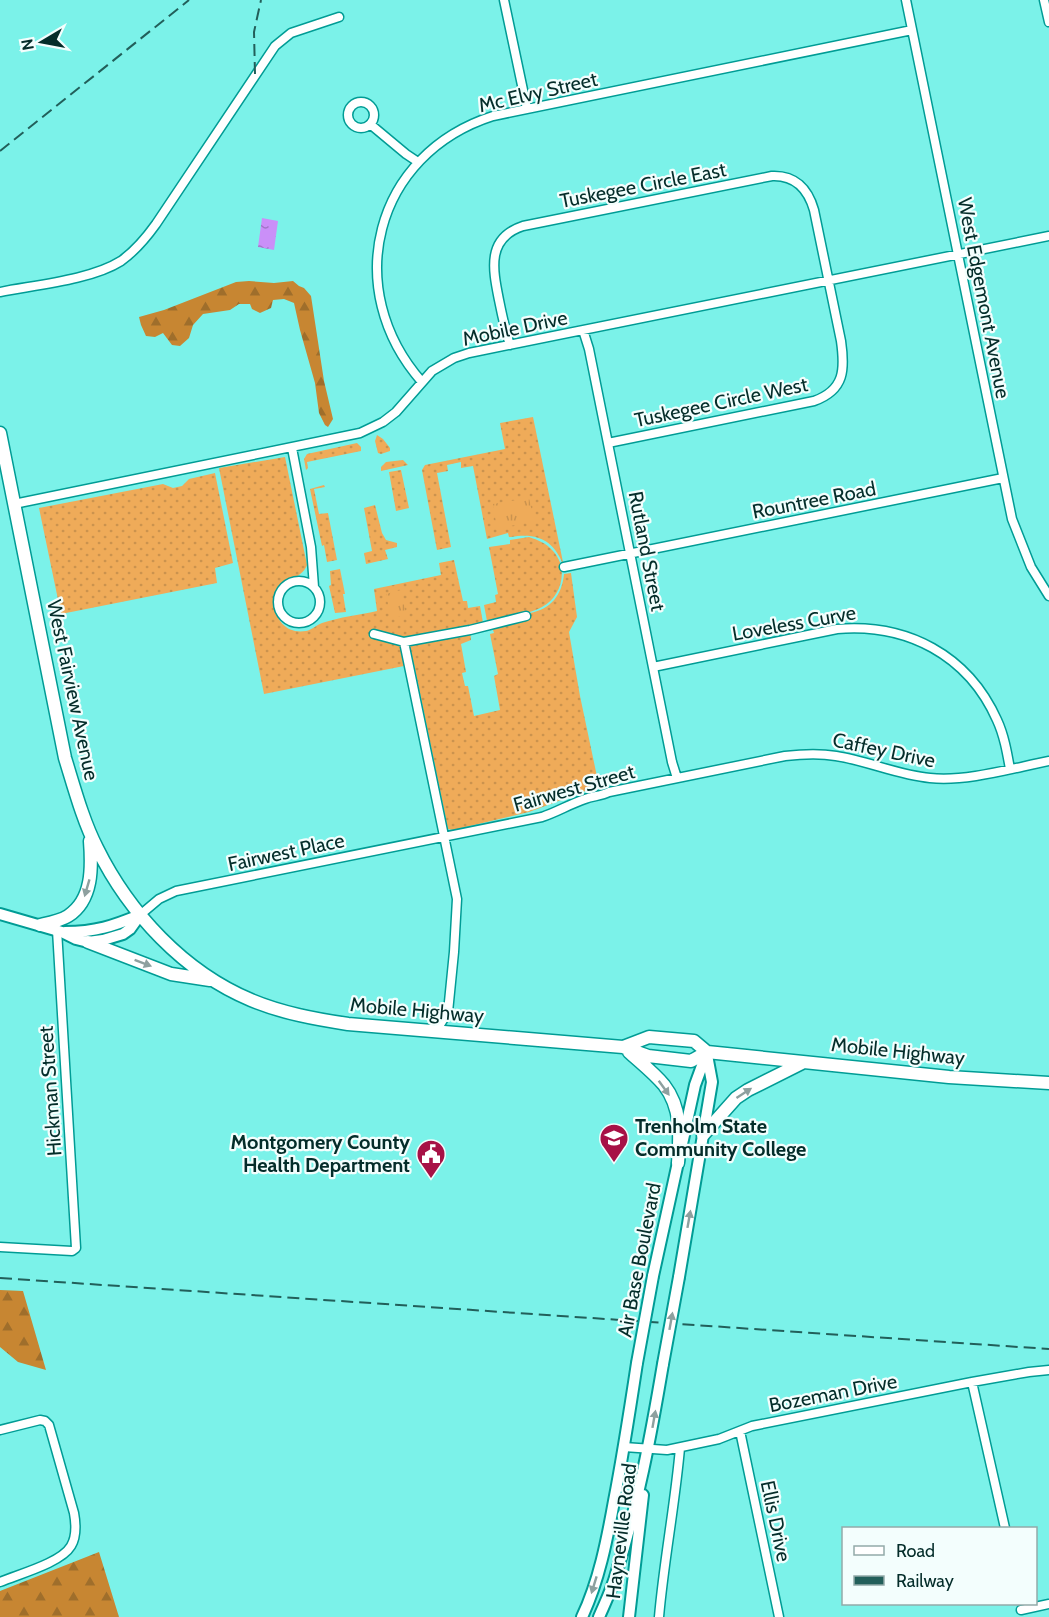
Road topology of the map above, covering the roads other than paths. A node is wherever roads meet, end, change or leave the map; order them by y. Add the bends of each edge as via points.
1 (504, 0) edge
2 (906, 0) edge
3 (1044, 0) edge
4 (339, 17) dead end
5 (1049, 22) edge
6 (912, 30) junction
7 (527, 109) junction
8 (370, 124) dead end
9 (418, 162) junction
10 (1049, 236) edge
11 (958, 254) junction
12 (829, 281) junction
13 (0, 292) edge
14 (584, 330) junction
15 (510, 345) junction
16 (422, 382) junction
17 (0, 433) edge
18 (608, 443) junction
19 (292, 448) junction
20 (1003, 478) junction
21 (14, 504) junction
22 (631, 554) junction
23 (564, 567) dead end
24 (314, 587) junction
25 (1049, 596) edge
26 (526, 616) dead end
27 (374, 634) dead end
28 (404, 642) junction
29 (653, 667) junction
30 (1049, 760) edge
31 (1010, 769) junction
32 (677, 778) junction
33 (89, 830) junction
34 (445, 836) junction
35 (0, 914) edge
36 (140, 915) junction
37 (40, 925) junction
38 (59, 931) junction
39 (88, 942) junction
40 (215, 981) junction
41 (436, 1031) junction
42 (623, 1047) junction
43 (707, 1052) junction
44 (804, 1062) junction
45 (1049, 1083) edge
46 (703, 1135) junction
47 (678, 1163) junction
48 (0, 1247) edge
49 (1049, 1370) edge
50 (972, 1382) junction
51 (0, 1430) edge
52 (740, 1431) junction
53 (624, 1447) junction
54 (680, 1448) junction
55 (648, 1449) junction
56 (1005, 1527) edge
57 (0, 1581) edge
58 (1049, 1604) edge
59 (1021, 1610) edge
60 (582, 1617) edge
61 (599, 1617) edge
62 (629, 1617) edge
63 (659, 1617) edge
64 (778, 1617) edge

1 - 7 street
2 - 6 street, West Edgemont Avenue
3 - 5 street
4 - 13 street via 291,33 275,46 156,224 129,254 84,276
6 - 7 street, Mc Elvy Street
6 - 11 street, West Edgemont Avenue
7 - 9 street, Mc Elvy Street via 466,126
8 - 9 street
9 - 16 street, Mc Elvy Street via 388,211 377,272 390,332 403,358
10 - 11 street, Mobile Drive
11 - 12 street, Mobile Drive
11 - 20 street, West Edgemont Avenue
12 - 14 street, Mobile Drive
12 - 15 street, Tuskegee Circle East via 812,201 804,189 787,178 760,178 513,230 500,242 493,269
12 - 18 street, Tuskegee Circle West via 844,363 840,379 830,393 814,401
14 - 15 street, Mobile Drive
14 - 18 street, Rutland Street
15 - 16 street, Mobile Drive via 454,358
16 - 19 street, Mobile Drive via 396,412 372,428
17 - 21 main road, West Fairview Avenue
18 - 22 street, Rutland Street
19 - 21 street, Mobile Drive
19 - 24 street via 311,547
20 - 22 street, Rountree Road
20 - 25 street, West Edgemont Avenue via 1018,537
21 - 33 main road, West Fairview Avenue via 65,758
22 - 23 street, Rountree Road
22 - 29 street, Rutland Street
24 - 24 street via 320,603 313,618 297,623 288,620 279,606 283,589 298,581
26 - 28 street
27 - 28 street
28 - 34 street
29 - 31 street, Loveless Curve via 837,629 898,633 942,653 972,680 997,720
29 - 32 street, Rutland Street
30 - 31 street, Caffey Drive
31 - 32 street, Caffey Drive via 965,778 932,779 838,756 807,754
32 - 34 street, Fairwest Street via 584,799 542,817
33 - 36 main road, West Fairview Avenue via 108,869
33 -> 37 main road via 92,863 86,895 68,915
34 - 36 street, Fairwest Place via 176,891
34 - 41 street via 458,904 448,1012
35 - 37 street
36 - 38 street via 109,928
36 - 39 street via 123,934
36 - 40 main road, West Fairview Avenue via 160,937
37 - 38 street
38 - 39 street
38 - 48 street, Hickman Street via 76,1248 61,1251
39 -> 40 main road via 171,974
40 - 41 main road, Mobile Highway via 250,999 301,1016
41 - 42 main road, Mobile Highway
42 - 43 main road, Mobile Highway via 648,1056 691,1060
42 - 43 main road, Mobile Highway via 649,1037 694,1041
42 -> 47 main road via 664,1085 671,1099 680,1131
43 - 44 main road, Mobile Highway
43 - 46 street, Air Base Boulevard via 712,1082
43 - 47 street, Air Base Boulevard via 695,1085
44 - 45 main road, Mobile Highway
46 -> 44 main road via 736,1098
55 -> 46 street, Air Base Boulevard, bridge
47 - 53 street, Air Base Boulevard, bridge via 653,1276
49 - 50 street, Bozeman Drive
50 - 52 street, Bozeman Drive
50 - 56 street
51 - 57 street via 40,1420 49,1425 76,1526 72,1544 58,1559
52 - 54 street, Bozeman Drive
52 - 64 street, Ellis Drive
53 - 55 street, Bozeman Drive
53 -> 60 street, Air Base Boulevard via 606,1548
54 - 55 street, Bozeman Drive
54 - 63 street
55 - 61 street, Air Base Boulevard via 616,1576
55 - 62 street, Hayneville Road
58 - 59 street

